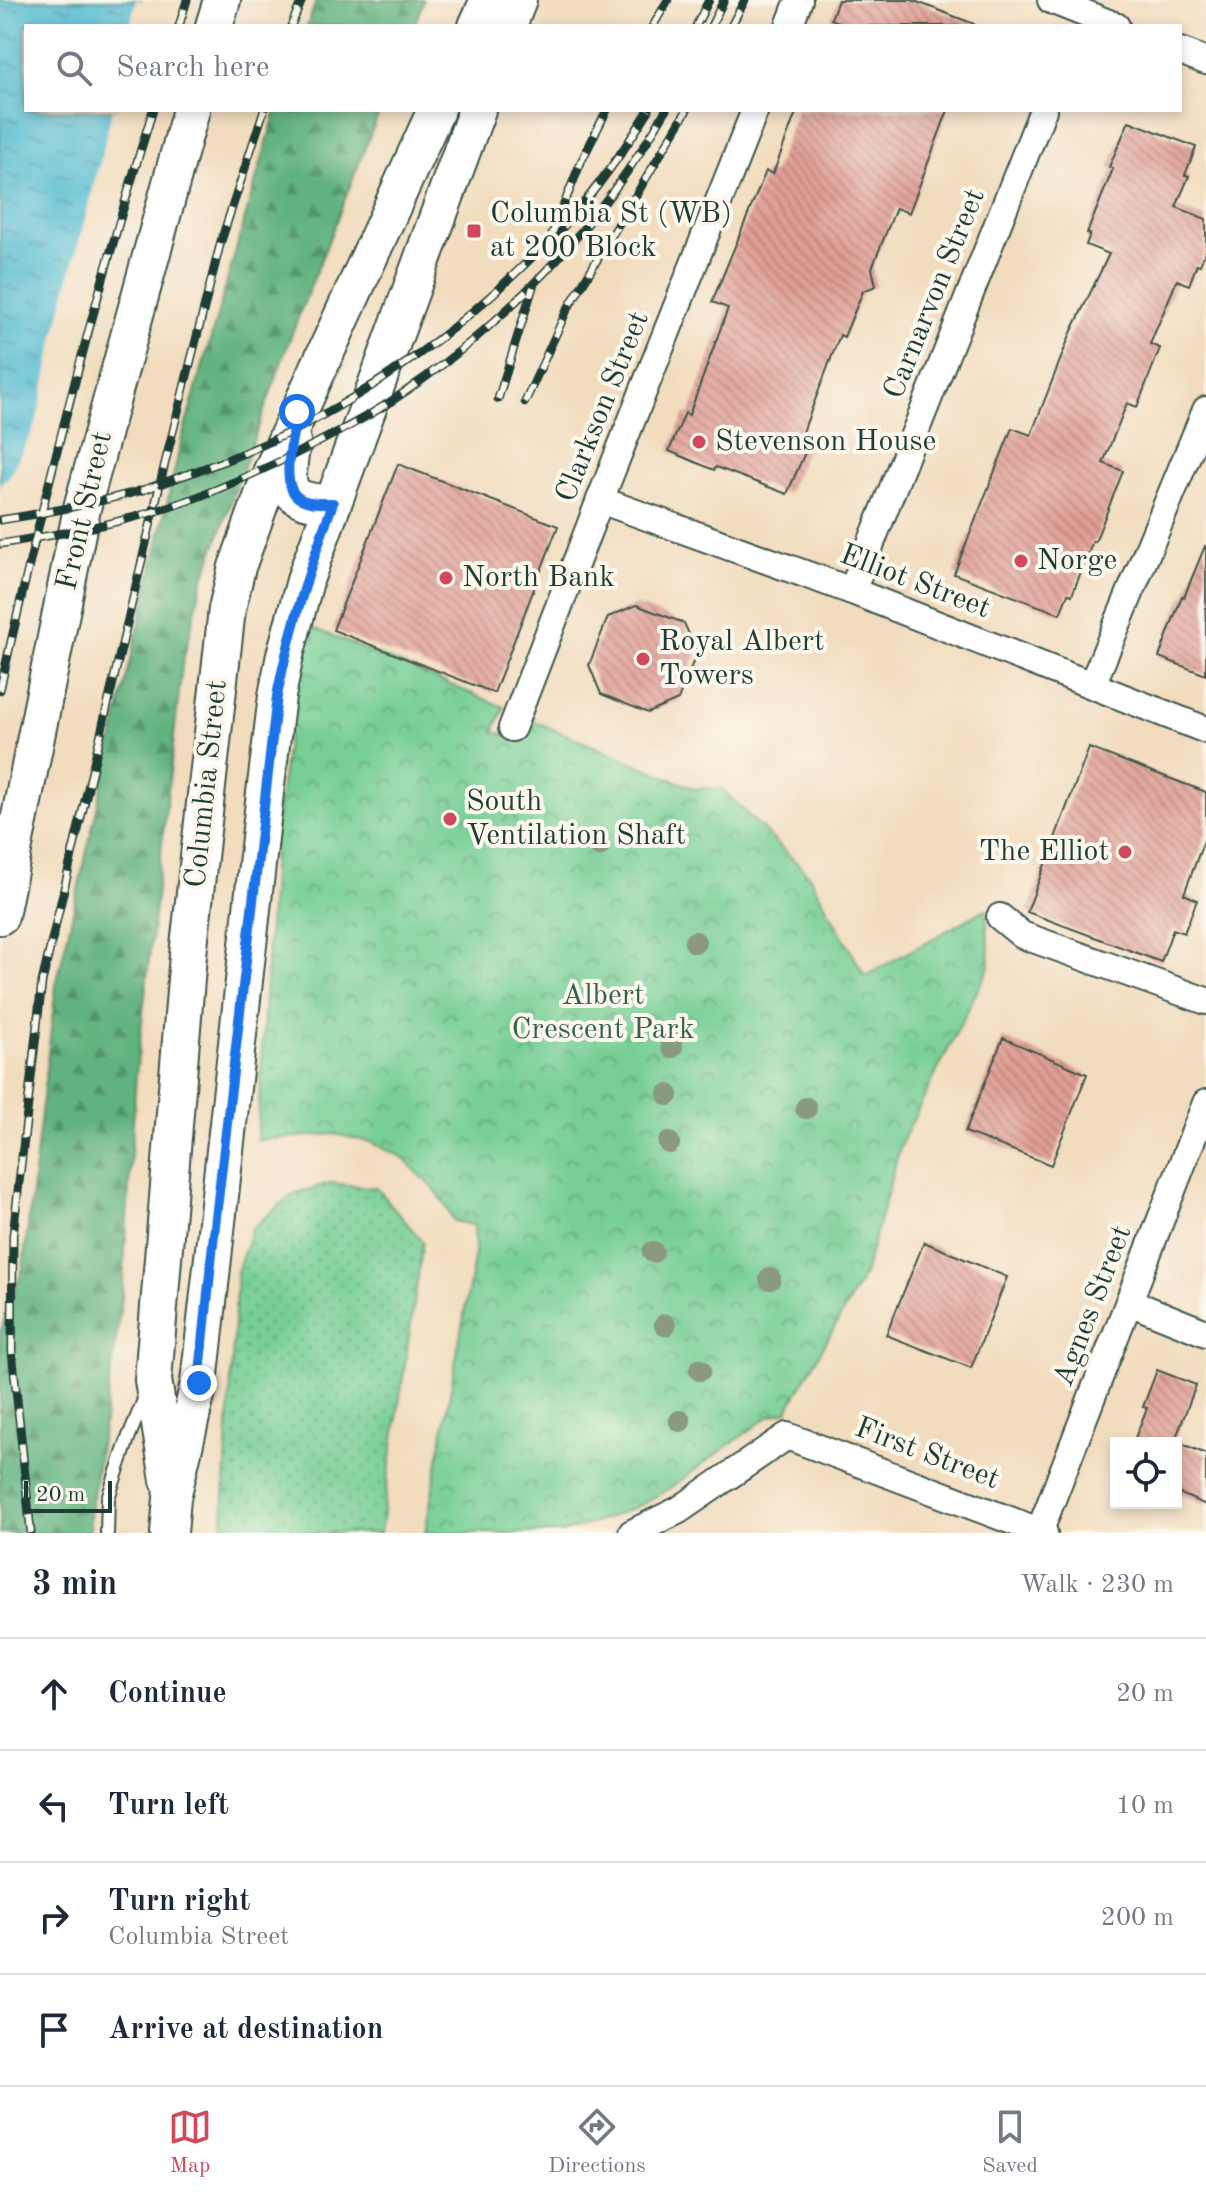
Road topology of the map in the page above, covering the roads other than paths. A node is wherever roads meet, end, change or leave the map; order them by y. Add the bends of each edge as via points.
1 (222, 0) edge
2 (489, 0) edge
3 (518, 0) edge
4 (799, 0) edge
5 (1051, 0) edge
6 (1082, 13) edge
7 (215, 24) edge
8 (478, 24) edge
9 (509, 24) edge
10 (790, 24) edge
11 (1111, 24) edge
12 (1182, 52) edge
13 (1206, 61) edge
14 (190, 112) edge
15 (435, 112) edge
16 (476, 112) edge
17 (754, 112) edge
18 (1042, 112) edge
19 (1206, 410) edge
20 (297, 412) junction
21 (600, 500) junction
22 (333, 503) junction
23 (852, 591) junction
24 (1092, 685) junction
25 (512, 728) dead end
26 (1206, 730) edge
27 (0, 916) edge
28 (1000, 917) dead end
29 (1206, 1001) edge
30 (1206, 1103) edge
31 (1129, 1302) junction
32 (1206, 1333) edge
33 (153, 1380) junction
34 (170, 1515) edge
35 (1041, 1532) edge
36 (107, 1533) edge
37 (632, 1533) edge

1 - 7 street
2 - 8 street
3 - 9 street
4 - 10 street
5 - 6 street
6 - 11 street
12 - 13 street
14 - 27 street, Front Street via 82,508
15 - 20 street, Columbia Street
16 - 22 street, Columbia Street
17 - 21 street, Clarkson Street
18 - 23 street, Carnarvon Street
19 - 24 street
20 - 22 street via 289,486 302,500
20 - 33 street, Columbia Street via 249,530 227,609 188,955
21 - 23 street, Elliot Street
21 - 25 street, Clarkson Street
22 - 34 street, Columbia Street via 306,577 277,696 199,1383
23 - 24 street, Elliot Street
24 - 26 street, Elliot Street
28 - 29 street via 1022,935
30 - 31 street, Agnes Street
31 - 32 street
31 - 35 street, Agnes Street
33 - 34 street, Columbia Street
33 - 36 lane via 108,1498
35 - 37 street, First Street via 787,1436 679,1510

